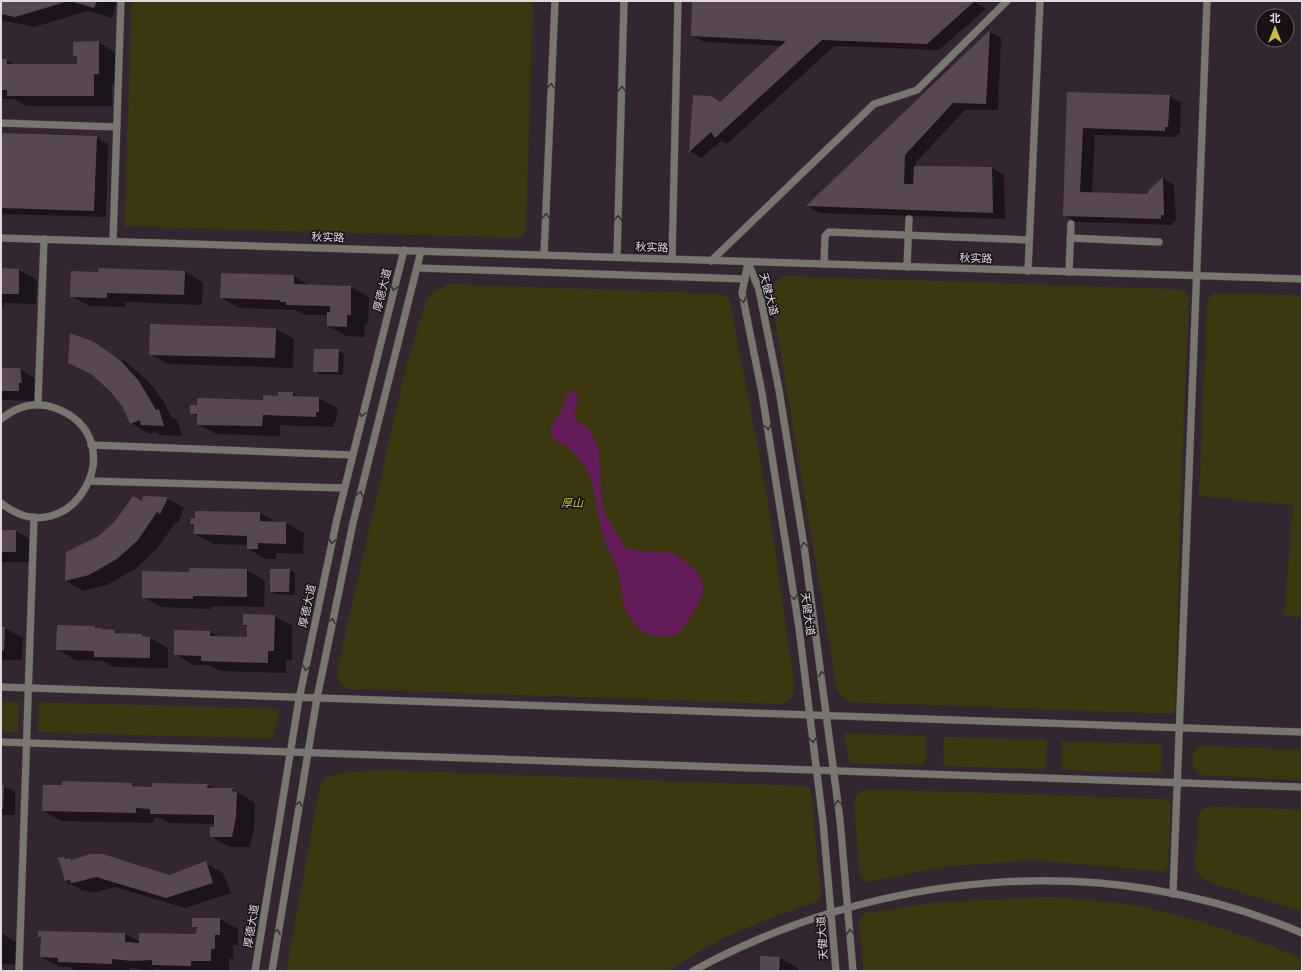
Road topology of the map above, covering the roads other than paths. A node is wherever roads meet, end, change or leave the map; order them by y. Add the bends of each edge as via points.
1 (121, 1) edge
2 (554, 1) edge
3 (624, 1) edge
4 (678, 1) edge
5 (1008, 1) edge
6 (1040, 1) edge
7 (1207, 1) edge
8 (1, 123) edge
9 (117, 126) junction
10 (909, 219) dead end
11 (1071, 224) dead end
12 (909, 235) junction
13 (1, 238) edge
14 (1070, 238) junction
15 (44, 239) junction
16 (1029, 240) junction
17 (113, 241) junction
18 (1159, 242) dead end
19 (404, 250) junction
20 (421, 251) junction
21 (544, 255) junction
22 (617, 257) junction
23 (672, 259) junction
24 (711, 260) junction
25 (748, 262) junction
26 (824, 264) junction
27 (907, 267) junction
28 (417, 268) junction
29 (1028, 271) junction
30 (1069, 272) junction
31 (1197, 276) junction
32 (745, 279) junction
33 (1302, 280) edge
34 (38, 403) junction
35 (1, 419) edge
36 (91, 445) junction
37 (352, 455) junction
38 (90, 481) junction
39 (344, 488) junction
40 (1, 503) edge
41 (34, 517) junction
42 (1, 687) edge
43 (28, 688) junction
44 (300, 697) junction
45 (317, 698) junction
46 (810, 715) junction
47 (827, 715) junction
48 (1180, 728) junction
49 (1302, 732) edge
50 (1, 742) edge
51 (26, 743) junction
52 (291, 752) junction
53 (307, 753) junction
54 (817, 770) junction
55 (834, 771) junction
56 (1177, 783) junction
57 (1302, 787) edge
58 (1173, 894) junction
59 (848, 907) junction
60 (832, 912) junction
61 (1302, 933) edge
62 (19, 971) edge
63 (255, 971) edge
64 (272, 971) edge
65 (693, 971) edge
66 (836, 971) edge
67 (853, 971) edge

1 - 9 lane
21 -> 2 lane
22 -> 3 lane
4 - 23 lane
5 - 24 lane via 917,90 874,104
6 - 16 lane
7 - 31 lane
8 - 9 lane
9 - 17 lane
10 - 12 lane
11 - 14 lane
12 - 16 lane
12 - 26 lane via 829,232 825,236
12 - 27 lane
13 - 15 lane, 秋实路
14 - 18 lane
14 - 30 lane
15 - 17 lane, 秋实路
15 - 34 lane
16 - 29 lane
17 - 19 lane, 秋实路
19 - 20 lane, 秋实路
19 -> 37 lane, 厚德大道
20 - 21 lane, 秋实路
20 - 28 lane
21 - 22 lane, 秋实路
22 - 23 lane, 秋实路
23 - 24 lane, 秋实路
24 - 25 lane, 秋实路
25 - 26 lane, 秋实路
25 - 32 lane, 天健大道
47 -> 25 lane, 天健大道 via 779,390 759,290
26 - 27 lane, 秋实路
27 - 29 lane, 秋实路
28 - 32 lane
45 -> 28 lane via 353,523
29 - 30 lane, 秋实路
30 - 31 lane, 秋实路
31 - 33 lane, 秋实路
31 - 48 lane
32 -> 46 lane, 天健大道 via 742,293 779,498
34 - 35 lane via 20,408
34 - 36 lane via 70,416 85,429
36 - 37 lane
36 - 38 lane via 94,458
37 - 39 lane, 厚德大道
38 - 39 lane
38 - 41 lane via 82,495 67,509 48,517
39 -> 44 lane, 厚德大道
40 - 41 lane via 16,513
41 - 43 lane
42 - 43 lane
43 - 44 lane
43 - 51 lane
44 - 45 lane
44 - 52 lane, 厚德大道
45 - 46 lane
45 - 53 lane
46 - 47 lane
46 -> 54 lane, 天健大道
47 - 48 lane
47 - 55 lane, 天健大道
48 - 49 lane
48 - 56 lane
50 - 51 lane
51 - 52 lane
51 - 62 lane
52 - 53 lane
52 - 63 lane, 厚德大道
53 - 54 lane
64 -> 53 lane
54 - 55 lane
54 - 60 lane, 天健大道
55 - 56 lane
59 -> 55 lane, 天健大道
56 - 57 lane
56 - 58 lane
58 - 59 lane via 1090,883 1019,881 977,883 914,892
58 - 61 lane via 1230,908
59 - 60 lane
67 -> 59 lane, 天健大道
60 - 65 lane via 781,929
60 - 66 lane, 天健大道

